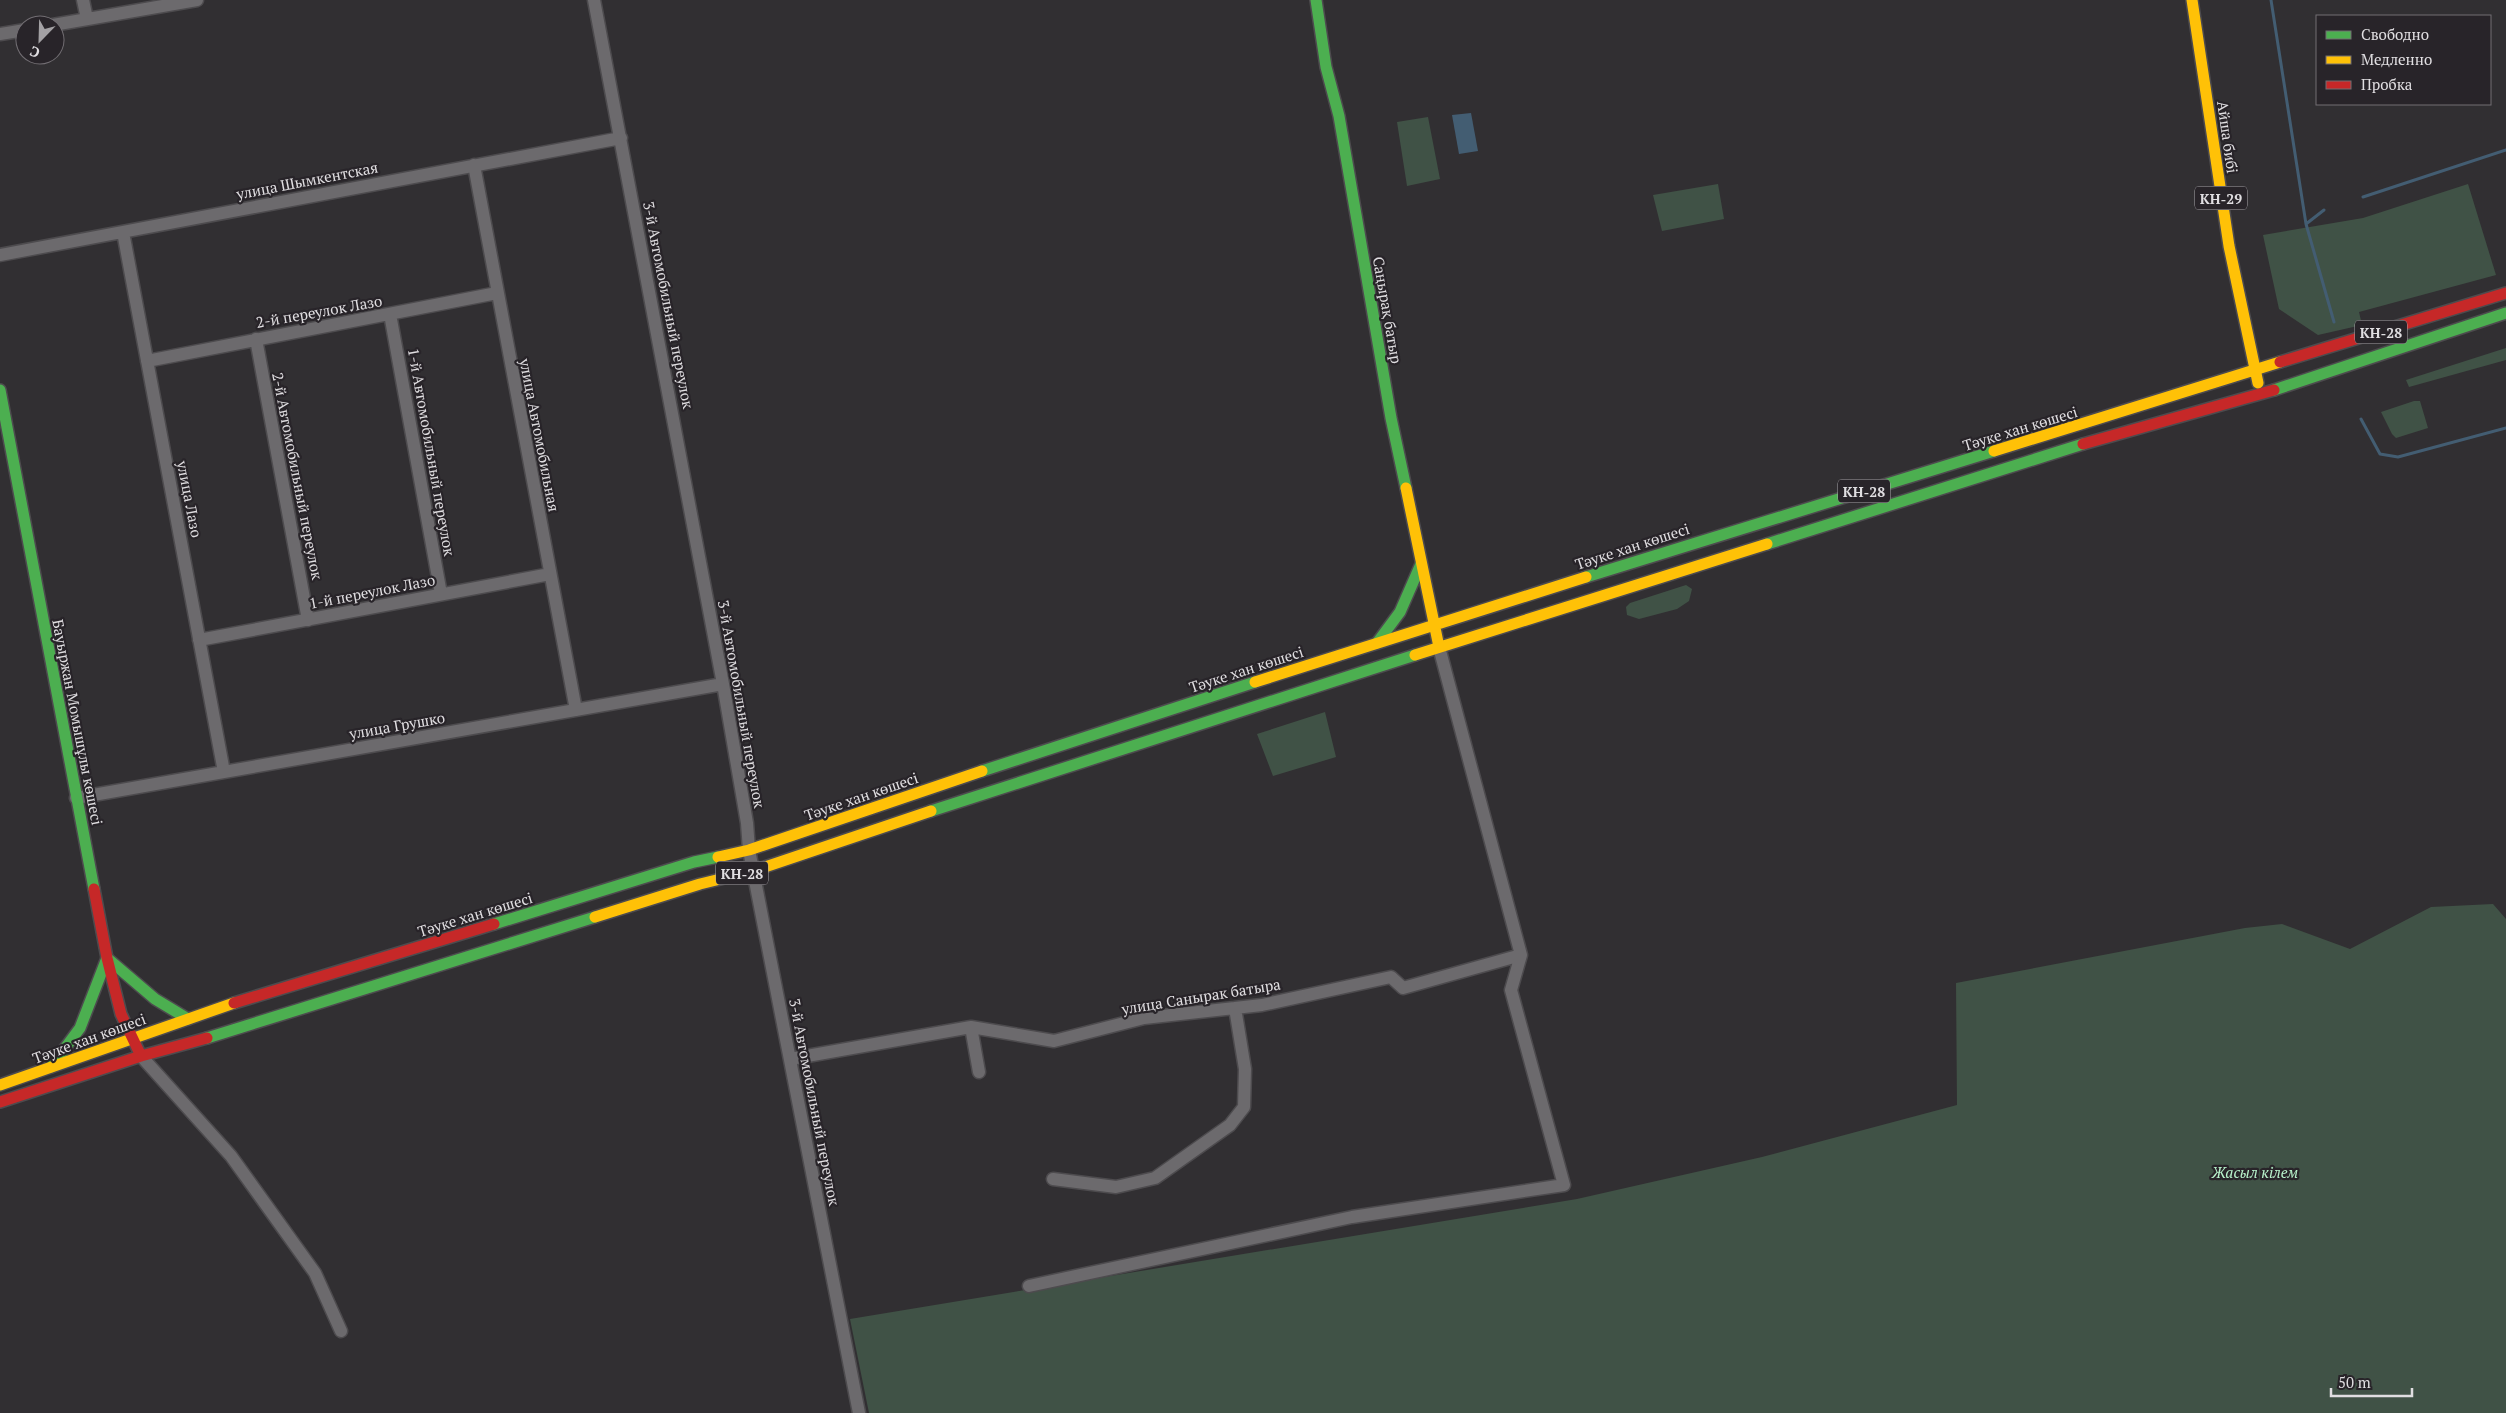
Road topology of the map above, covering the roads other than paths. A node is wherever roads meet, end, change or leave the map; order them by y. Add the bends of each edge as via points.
1 (83, 0) edge
2 (197, 0) edge
3 (594, 0) edge
4 (1316, 0) edge
5 (2192, 0) edge
6 (87, 19) junction
7 (65, 23) edge
8 (15, 32) edge
9 (0, 34) edge
10 (621, 138) junction
11 (474, 165) junction
12 (123, 232) junction
13 (0, 255) edge
14 (497, 292) junction
15 (2506, 293) edge
16 (2506, 313) edge
17 (390, 314) junction
18 (256, 339) junction
19 (147, 361) junction
20 (2256, 371) junction
21 (0, 390) edge
22 (2260, 395) junction
23 (1421, 564) junction
24 (550, 574) junction
25 (441, 594) junction
26 (308, 620) junction
27 (1434, 625) junction
28 (199, 640) junction
29 (1377, 643) junction
30 (1439, 646) junction
31 (723, 684) junction
32 (576, 710) junction
33 (224, 772) junction
34 (76, 798) junction
35 (748, 850) junction
36 (753, 870) junction
37 (1521, 955) junction
38 (107, 958) junction
39 (1235, 1008) junction
40 (188, 1019) junction
41 (971, 1027) junction
42 (131, 1038) junction
43 (141, 1056) junction
44 (790, 1059) junction
45 (52, 1067) junction
46 (979, 1072) dead end
47 (0, 1085) edge
48 (0, 1102) edge
49 (1053, 1179) dead end
50 (1029, 1286) dead end
51 (341, 1331) dead end
52 (859, 1413) edge

1 - 6 street
2 - 6 street
3 - 10 street, 3-й Автомобильный переулок
4 - 23 main road, Саңырақ батыр via 1391,418
5 - 20 main road, Айша бибі / КН-29 via 2229,246
6 - 7 street
8 - 9 street
10 - 11 street, улица Шымкентская
10 - 31 street, 3-й Автомобильный переулок
11 - 12 street, улица Шымкентская
11 - 14 street, улица Автомобильная
12 - 13 street, улица Шымкентская
12 - 19 street, улица Лазо
14 - 17 street, 2-й переулок Лазо
14 - 24 street, улица Автомобильная
15 - 20 main road, Тәуке хан көшесі / КН-28
16 - 22 main road, Тәуке хан көшесі / КН-28
17 - 18 street, 2-й переулок Лазо
17 - 25 street, 1-й Автомобильный переулок
18 - 19 street, 2-й переулок Лазо
18 - 26 street, 2-й Автомобильный переулок
19 - 28 street, улица Лазо
20 - 22 main road, Айша бибі / КН-29
20 - 27 main road, Тәуке хан көшесі / КН-28 via 1676,547
21 - 34 main road, Бауыржан Момышұлы көшесі
22 - 30 main road, Тәуке хан көшесі / КН-28 via 2109,436
23 - 27 main road, Саңырақ батыр
23 - 29 main road via 1400,612
24 - 25 street, 1-й переулок Лазо
24 - 32 street, улица Автомобильная
25 - 26 street, 1-й переулок Лазо
26 - 28 street, 1-й переулок Лазо
27 - 29 main road, Тәуке хан көшесі / КН-28
27 - 30 main road, Саңырақ батыр
28 - 33 street, улица Лазо
29 - 35 main road, Тәуке хан көшесі / КН-28 via 983,770
30 - 36 main road, Тәуке хан көшесі / КН-28
30 - 37 street
31 - 32 street, улица Грушко
31 - 35 street, 3-й Автомобильный переулок via 747,823
32 - 33 street, улица Грушко
33 - 34 street, улица Грушко
34 - 38 main road, Бауыржан Момышұлы көшесі
35 - 36 street, 3-й Автомобильный переулок
35 - 40 main road, Тәуке хан көшесі / КН-28 via 694,862
36 - 43 main road, Тәуке хан көшесі / КН-28
36 - 44 street, 3-й Автомобильный переулок
37 - 39 street, улица Санырак батыра via 1403,988 1392,976
37 - 50 street via 1511,990 1564,1185 1352,1217
38 - 40 main road via 142,991 170,1011
38 - 42 main road, Бауыржан Момышұлы көшесі via 121,1014
38 - 45 main road via 80,1028
39 - 41 street, улица Санырак батыра via 1144,1018 1054,1041
39 - 49 street via 1245,1068 1244,1107 1230,1125 1155,1178 1116,1187
40 - 42 main road, Тәуке хан көшесі / КН-28
41 - 44 street, улица Санырак батыра
41 - 46 street
42 - 43 main road, Бауыржан Момышұлы көшесі
42 - 45 main road, Тәуке хан көшесі / КН-28
43 - 48 main road, Тәуке хан көшесі / КН-28
43 - 51 street via 231,1156 314,1273
44 - 52 street, 3-й Автомобильный переулок
45 - 47 main road, Тәуке хан көшесі / КН-28

